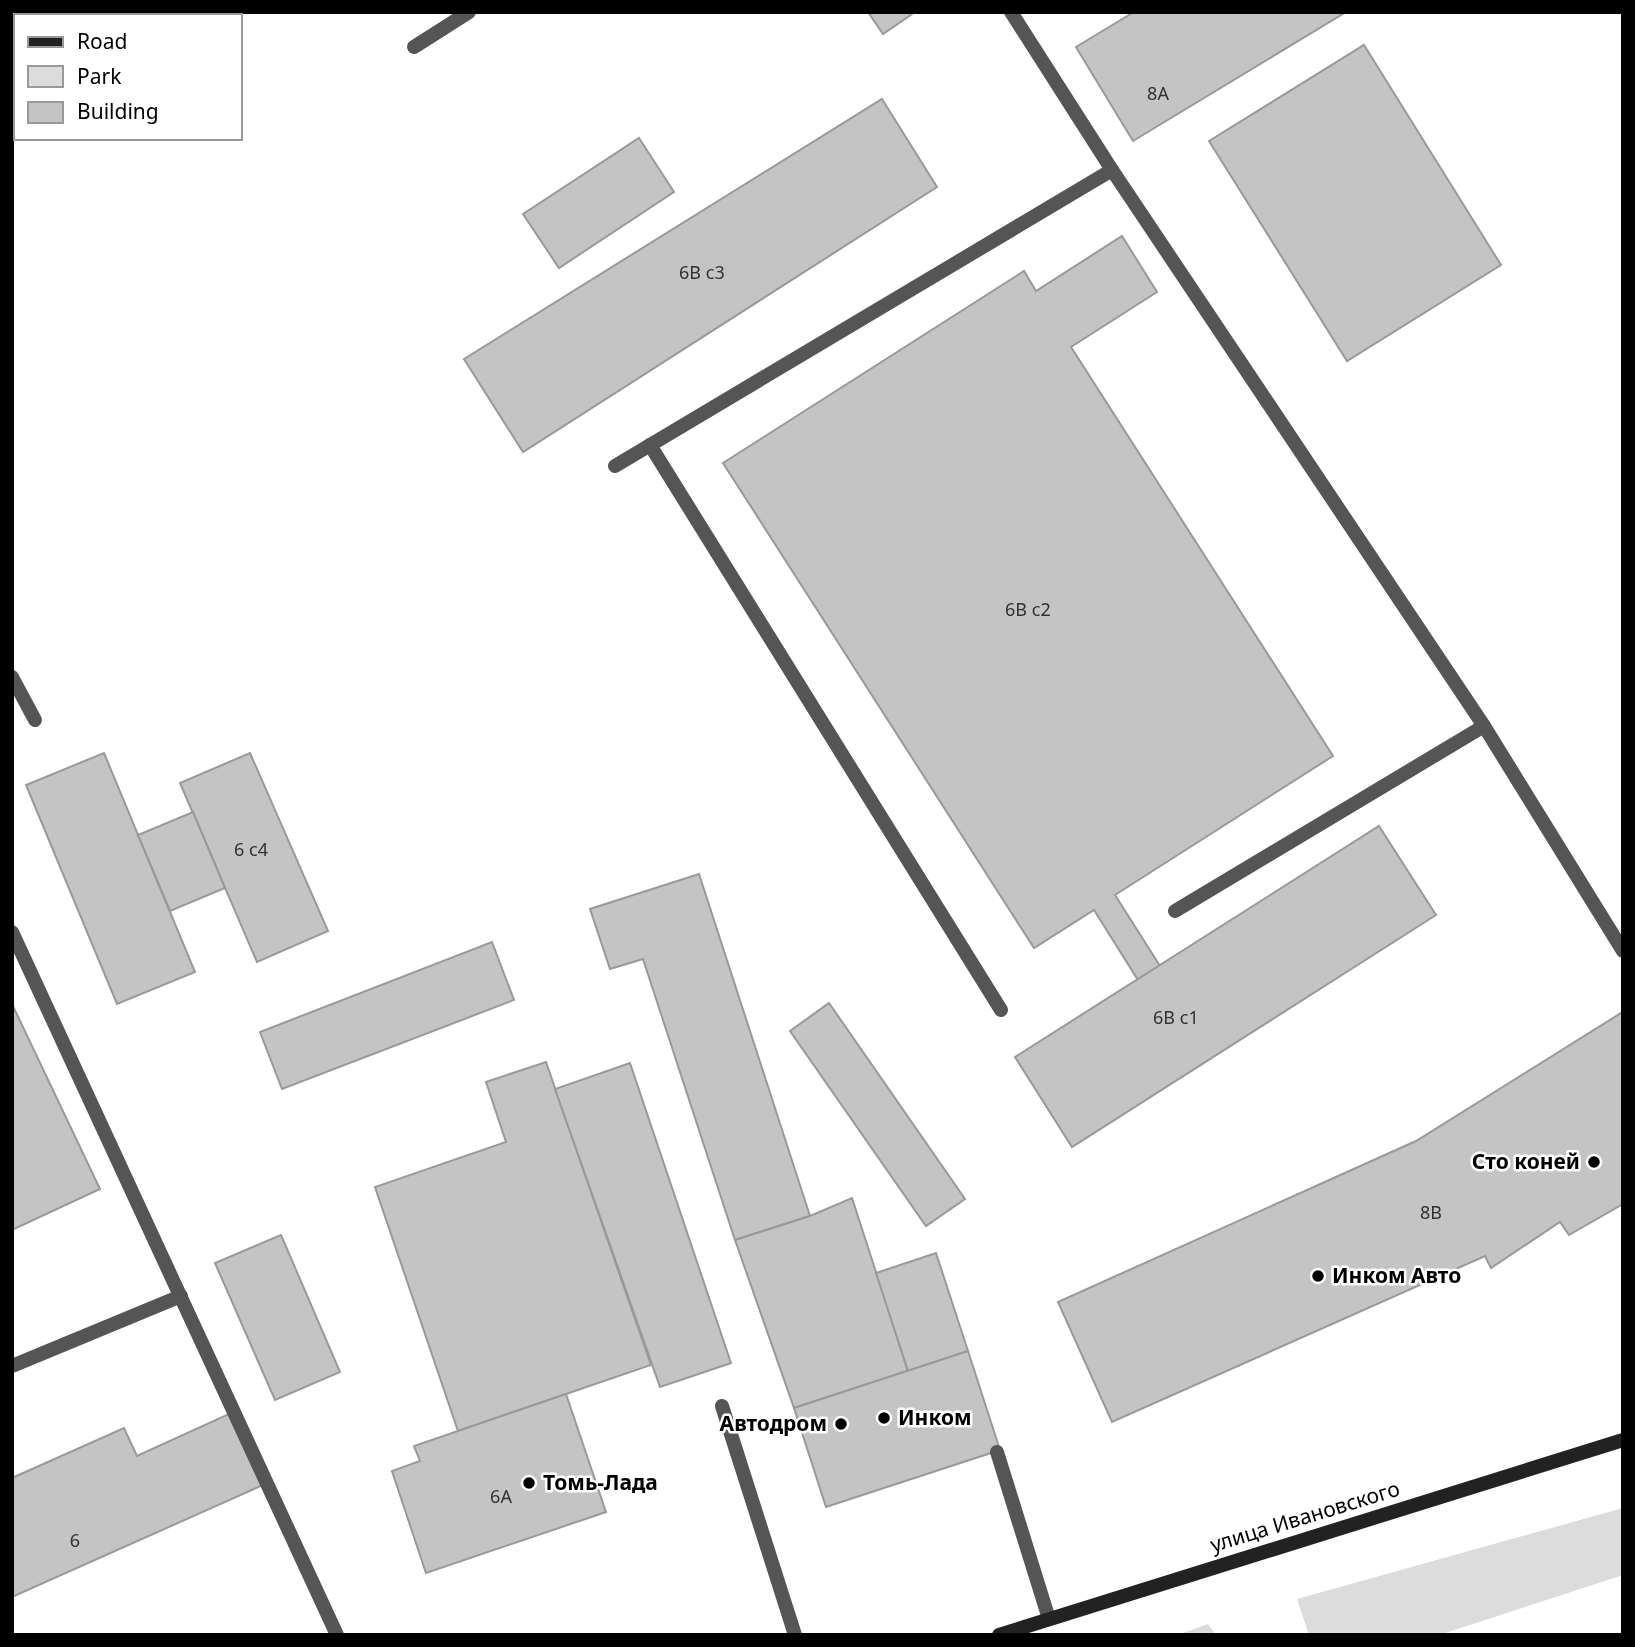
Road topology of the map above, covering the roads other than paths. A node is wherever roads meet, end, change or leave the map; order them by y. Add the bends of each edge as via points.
1 (469, 12) edge
2 (1011, 12) edge
3 (414, 47) dead end
4 (1112, 170) junction
5 (650, 445) junction
6 (615, 466) dead end
7 (12, 677) edge
8 (35, 720) dead end
9 (1484, 726) junction
10 (1175, 911) dead end
11 (12, 932) edge
12 (1623, 951) edge
13 (1001, 1010) dead end
14 (181, 1296) junction
15 (12, 1366) edge
16 (722, 1406) dead end
17 (1623, 1440) edge
18 (997, 1452) dead end
19 (1049, 1619) junction
20 (337, 1635) edge
21 (796, 1635) edge
22 (999, 1635) edge

1 - 3 lane
2 - 4 lane
4 - 5 lane
4 - 9 lane
5 - 6 lane
5 - 13 lane
7 - 8 lane
9 - 10 lane
9 - 12 lane
11 - 14 lane
14 - 15 lane
14 - 20 lane
16 - 21 lane
17 - 19 main road, улица Ивановского
18 - 19 lane
19 - 22 main road, улица Ивановского

